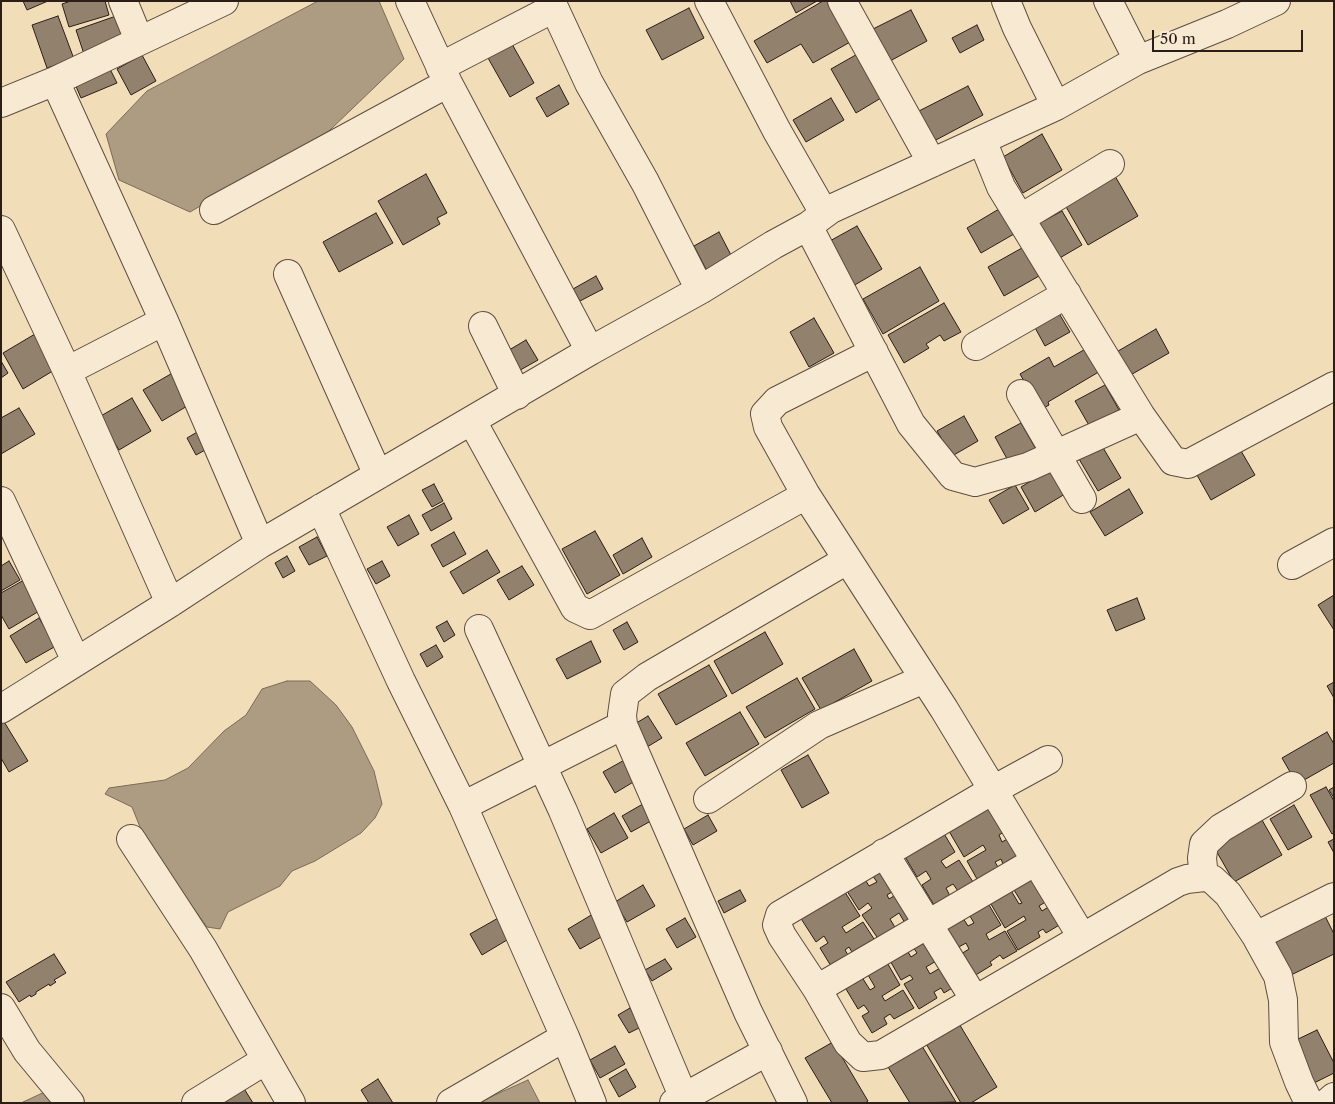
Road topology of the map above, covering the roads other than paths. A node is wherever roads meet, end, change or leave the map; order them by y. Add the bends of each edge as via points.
1 (123, 1) edge
2 (224, 1) edge
3 (410, 1) edge
4 (709, 1) edge
5 (842, 1) edge
6 (1006, 1) edge
7 (1108, 1) edge
8 (1276, 1) edge
9 (553, 5) edge
10 (139, 40) junction
11 (1138, 60) junction
12 (444, 75) junction
13 (55, 81) junction
14 (1, 102) edge
15 (1056, 106) junction
16 (982, 140) junction
17 (932, 163) junction
18 (1110, 164) dead end
19 (214, 210) dead end
20 (1021, 218) junction
21 (816, 220) junction
22 (1, 230) edge
23 (288, 274) dead end
24 (700, 290) junction
25 (1067, 294) junction
26 (164, 321) junction
27 (483, 326) dead end
28 (976, 346) dead end
29 (590, 351) junction
30 (874, 352) junction
31 (68, 371) junction
32 (1334, 386) edge
33 (1020, 394) dead end
34 (517, 395) junction
35 (1141, 416) junction
36 (472, 422) junction
37 (1057, 454) junction
38 (378, 475) junction
39 (806, 495) junction
40 (1082, 499) dead end
41 (1, 501) edge
42 (321, 508) junction
43 (1334, 542) edge
44 (260, 544) junction
45 (847, 560) junction
46 (1292, 565) dead end
47 (170, 602) junction
48 (479, 629) dead end
49 (76, 661) junction
50 (924, 679) junction
51 (1, 709) edge
52 (623, 725) junction
53 (1048, 760) dead end
54 (543, 767) junction
55 (1292, 786) dead end
56 (993, 790) junction
57 (708, 799) dead end
58 (463, 806) junction
59 (131, 839) dead end
60 (884, 853) junction
61 (1036, 862) junction
62 (1204, 877) junction
63 (1334, 897) edge
64 (927, 924) junction
65 (1256, 936) junction
66 (1082, 937) junction
67 (817, 989) junction
68 (975, 1000) junction
69 (1, 1008) edge
70 (565, 1037) junction
71 (768, 1051) junction
72 (266, 1060) junction
73 (1334, 1097) edge
74 (681, 1101) edge
75 (70, 1103) edge
76 (196, 1103) edge
77 (291, 1103) edge
78 (451, 1103) edge
79 (592, 1103) edge
80 (793, 1103) edge
81 (1309, 1103) edge
82 (1327, 1103) edge

1 - 10 street
2 - 10 street
3 - 12 street
4 - 21 street via 777,131
5 - 17 street
6 - 15 street
7 - 11 street
8 - 11 street
9 - 12 street
9 - 24 street via 589,83 645,182
10 - 13 street
11 - 15 street
12 - 19 street
12 - 29 street
13 - 14 street
13 - 26 street
15 - 16 street
16 - 17 street
16 - 20 street via 1001,187
17 - 21 street
18 - 20 street
20 - 25 street
21 - 24 street
21 - 30 street
22 - 31 street
23 - 38 street
24 - 29 street
25 - 28 street
25 - 35 street
26 - 31 street
26 - 44 street
27 - 34 street
29 - 34 street
30 - 37 street via 911,424 953,476 975,482 1028,468
30 - 39 street via 777,401 765,414 768,427
31 - 47 street
32 - 35 street via 1188,464 1173,461
33 - 37 street
34 - 36 street
35 - 37 street
36 - 38 street
36 - 39 street via 576,608 590,615
37 - 40 street
38 - 42 street
39 - 45 street
41 - 49 street
42 - 44 street
42 - 58 street
43 - 46 street
44 - 47 street
45 - 50 street
45 - 52 street via 647,677 625,694
47 - 49 street
48 - 54 street
49 - 51 street
50 - 56 street
50 - 57 street via 819,725
52 - 54 street
52 - 71 street
53 - 56 street
54 - 58 street
54 - 74 street
55 - 62 street via 1221,828 1204,844
56 - 60 street
56 - 61 street
58 - 70 street
59 - 72 street via 203,949
60 - 64 street
60 - 67 street via 780,915 777,925 782,936
61 - 64 street
61 - 66 street
62 - 65 street via 1221,886
62 - 66 street via 1178,882
63 - 65 street
64 - 67 street
64 - 68 street
65 - 81 street via 1278,976 1283,1000 1284,1042
66 - 68 street
67 - 68 street via 848,1043 863,1057 881,1055
69 - 75 street via 27,1050
70 - 78 street
70 - 79 street
71 - 74 street
71 - 80 street
72 - 76 street
72 - 77 street
73 - 82 street

